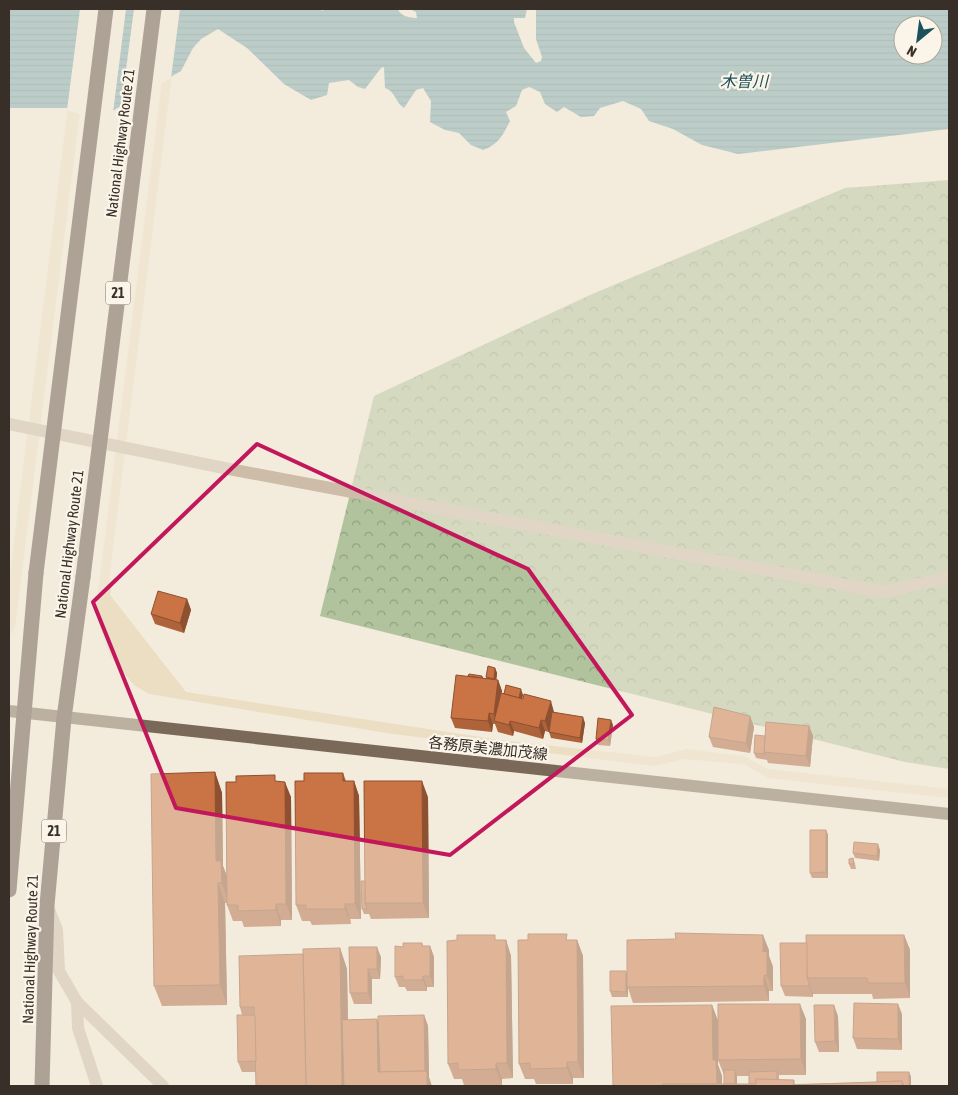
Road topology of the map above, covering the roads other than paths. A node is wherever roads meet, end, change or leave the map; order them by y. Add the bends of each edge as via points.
1 (106, 9) edge
2 (154, 9) edge
3 (9, 424) edge
4 (949, 578) edge
5 (16, 712) edge
6 (64, 718) junction
7 (949, 814) edge
8 (9, 890) edge
9 (47, 905) junction
10 (77, 1002) junction
11 (42, 1086) edge
12 (97, 1086) edge
13 (163, 1086) edge

1 - 5 highway, National Highway Route 21, bridge
2 - 6 highway, National Highway Route 21 / 21, bridge
3 - 4 street via 224,468 883,592
5 - 6 main road, 各務原美濃加茂線
5 - 8 highway, National Highway Route 21
6 - 7 main road, 各務原美濃加茂線
6 - 9 highway, National Highway Route 21 / 21
9 - 10 street via 58,930 59,971
9 - 11 highway, National Highway Route 21 / 21
10 - 12 street via 78,1028
10 - 13 street

